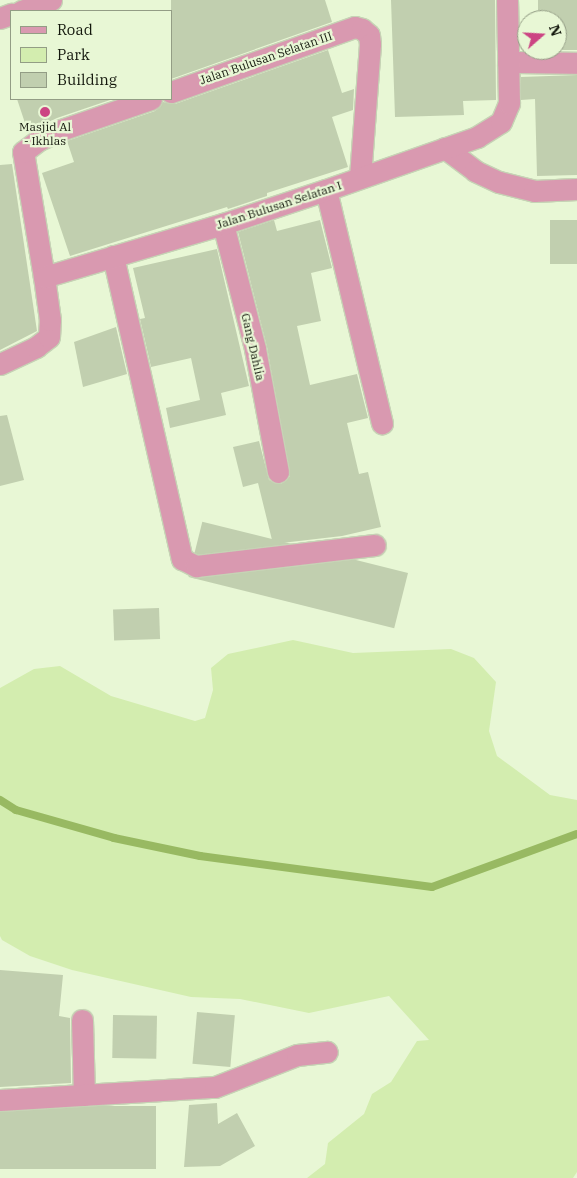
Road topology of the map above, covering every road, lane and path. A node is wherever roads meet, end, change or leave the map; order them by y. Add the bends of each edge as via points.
1 (507, 0) edge
2 (49, 1) edge
3 (24, 10) edge
4 (508, 62) junction
5 (577, 62) edge
6 (172, 92) edge
7 (148, 100) edge
8 (445, 148) junction
9 (360, 178) junction
10 (577, 189) edge
11 (326, 190) junction
12 (223, 224) junction
13 (112, 256) junction
14 (44, 277) junction
15 (0, 364) edge
16 (382, 423) dead end
17 (278, 472) dead end
18 (375, 545) dead end
19 (82, 1020) dead end
20 (327, 1052) dead end
21 (84, 1095) junction
22 (0, 1100) edge

1 - 4 street, Jalan Bulusan Selatan I
2 - 3 street
4 - 5 street
4 - 8 street, Jalan Bulusan Selatan I via 509,103 501,122 477,137
6 - 9 street, Jalan Bulusan Selatan III via 354,28 362,29 369,35 370,44
7 - 14 street via 39,140 23,152
8 - 9 street, Jalan Bulusan Selatan I
8 - 10 street via 474,171 499,182 534,191
9 - 11 street, Jalan Bulusan Selatan I
11 - 12 street, Jalan Bulusan Selatan I
11 - 16 street
12 - 13 street, Jalan Bulusan Selatan I
12 - 17 street, Gang Dahlia via 255,349
13 - 14 street, Jalan Bulusan Selatan I
13 - 18 street via 182,559 196,566
14 - 15 street via 49,337
19 - 21 street
20 - 21 street via 297,1055 215,1087
21 - 22 street

